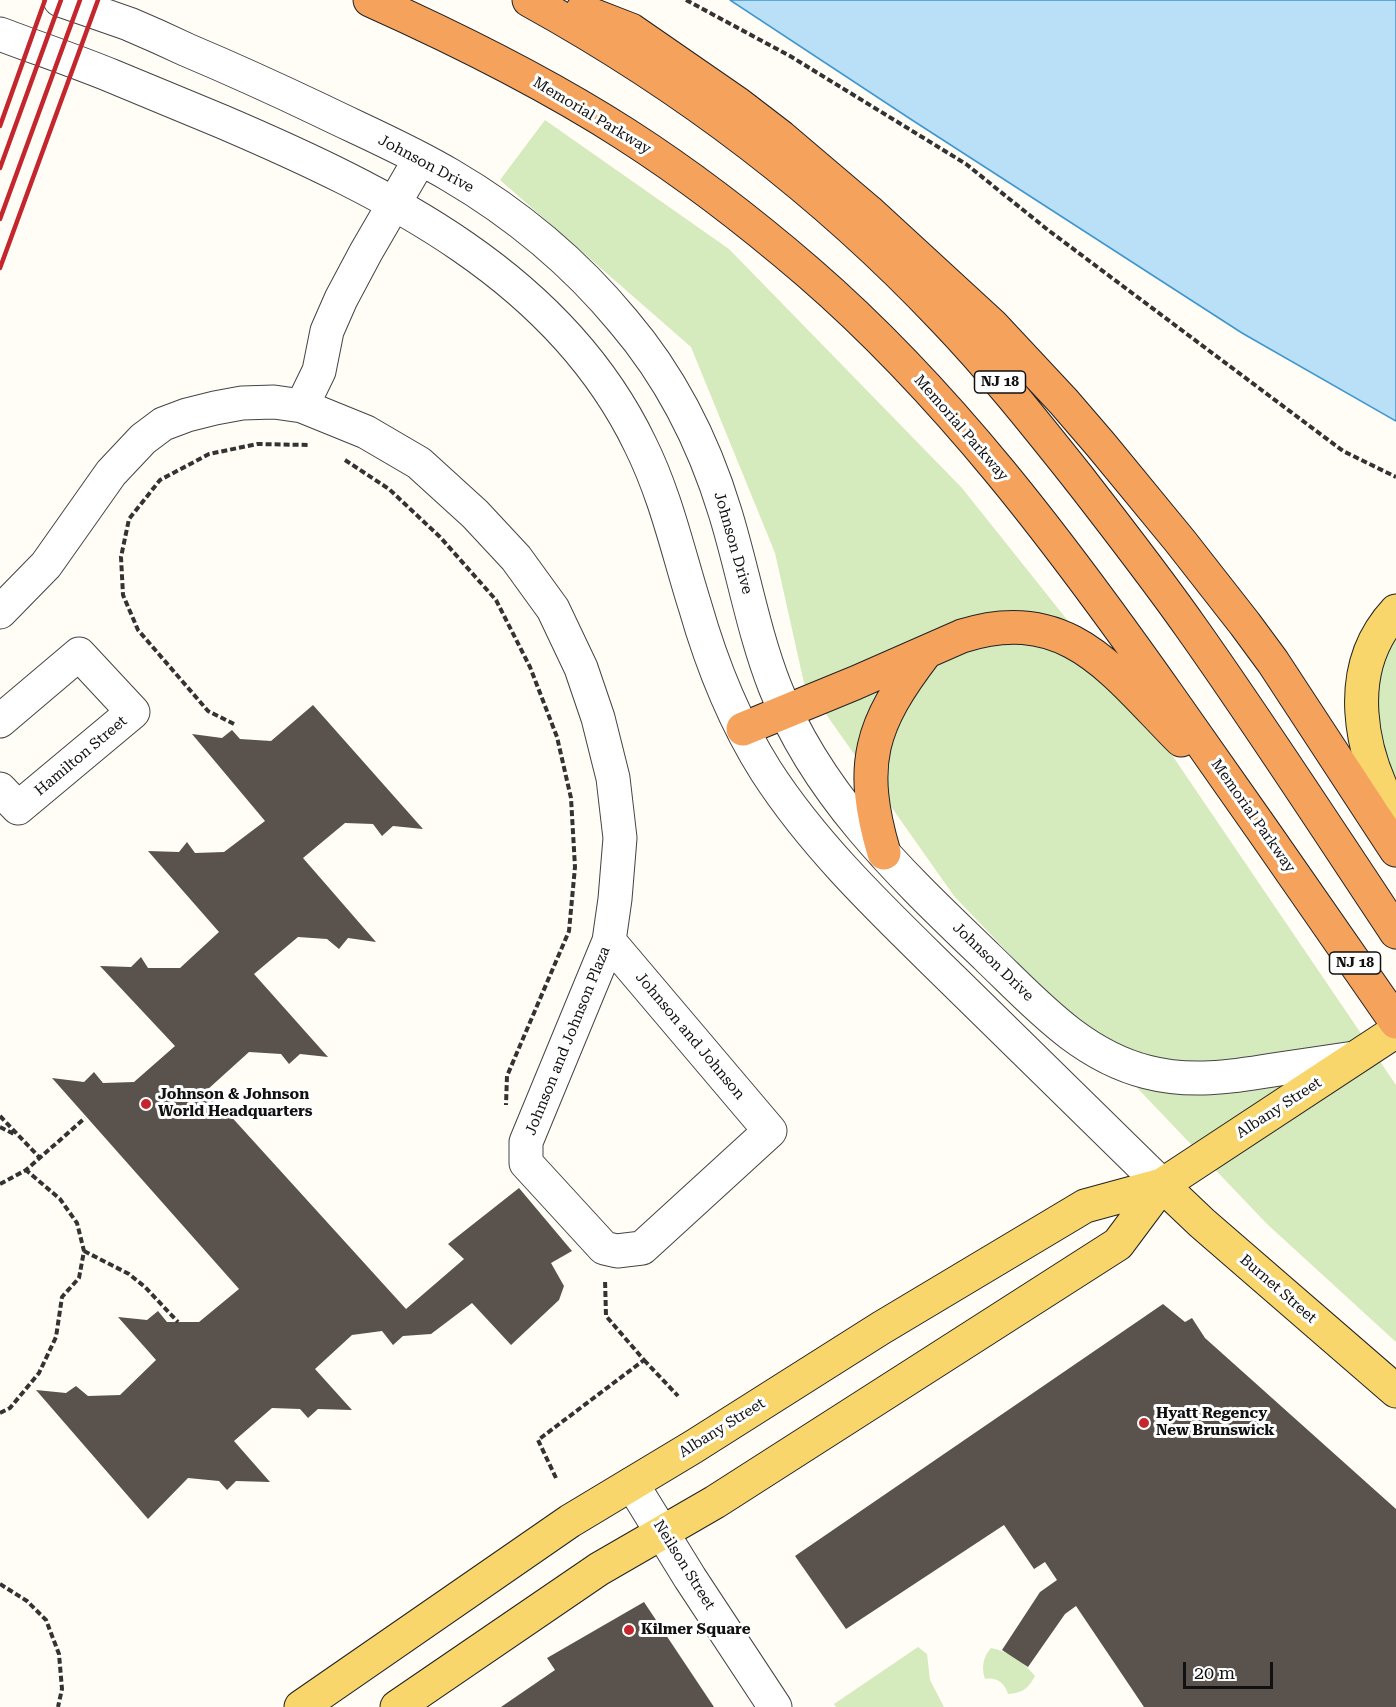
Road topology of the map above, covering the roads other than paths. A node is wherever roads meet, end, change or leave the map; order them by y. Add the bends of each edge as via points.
1 (60, 0) edge
2 (370, 0) edge
3 (529, 0) edge
4 (552, 0) edge
5 (0, 34) edge
6 (420, 159) junction
7 (395, 203) junction
8 (302, 406) junction
9 (1396, 611) edge
10 (0, 612) edge
11 (928, 650) junction
12 (785, 712) junction
13 (0, 721) edge
14 (743, 729) junction
15 (0, 789) edge
16 (1246, 805) junction
17 (1396, 816) edge
18 (1396, 850) edge
19 (885, 853) junction
20 (1396, 932) edge
21 (609, 941) junction
22 (1396, 1022) edge
23 (1396, 1031) edge
24 (1354, 1058) junction
25 (1162, 1185) junction
26 (604, 1248) joint
27 (1396, 1391) edge
28 (632, 1484) junction
29 (663, 1532) junction
30 (301, 1707) edge
31 (397, 1707) edge
32 (775, 1707) edge

1 - 6 street, Johnson Drive via 130,25 267,84
2 - 16 highway, Memorial Parkway / NJ 18 via 519,72 625,134 716,198 848,308 961,426 1038,519 1117,622
3 - 20 highway, NJ 18 via 606,44 742,139 866,242 945,319 1050,443 1157,581
4 - 18 highway via 630,30 738,104 868,211 993,326 1093,436 1245,624
5 - 7 street via 272,143
6 - 7 street
6 - 12 street, Johnson Drive via 477,191 554,250 621,318 653,359 710,469 726,514 760,644
7 - 8 street via 341,299 327,331 319,371
7 - 14 street via 462,245 532,302 583,356 613,396 653,472 706,640
8 - 10 street, Johnson and Johnson Plaza via 242,403 163,424 111,473 46,565
8 - 21 street, Johnson and Johnson Plaza via 366,432 419,463 516,558 553,609 581,668 613,778 620,838
9 - 17 main road via 1378,636 1361,698 1372,761
11 - 12 highway
11 - 16 highway via 998,627 1037,629 1074,642 1121,677
11 - 19 highway via 887,708 873,748 872,805
12 - 14 highway
12 - 19 street, Johnson Drive via 826,783
13 - 15 street, Hamilton Street via 79,654 134,712 18,808
14 - 25 street via 766,769 818,840 911,938
16 - 22 highway, Memorial Parkway / NJ 18
19 - 24 street, Johnson Drive via 1055,1022 1107,1058 1166,1076 1224,1078
21 - 26 street, Johnson and Johnson Plaza via 526,1142 526,1163
21 - 26 street, Johnson and Johnson via 770,1131 642,1248
23 - 24 main road, Albany Street
24 - 25 main road, Albany Street
25 - 27 main road, Burnet Street
25 - 28 main road, Albany Street via 1085,1206
25 - 29 main road, Albany Street via 1118,1244
28 - 29 street, Neilson Street
28 - 30 main road, Albany Street via 570,1521
29 - 31 main road, Albany Street via 599,1569
29 - 32 street, Neilson Street

